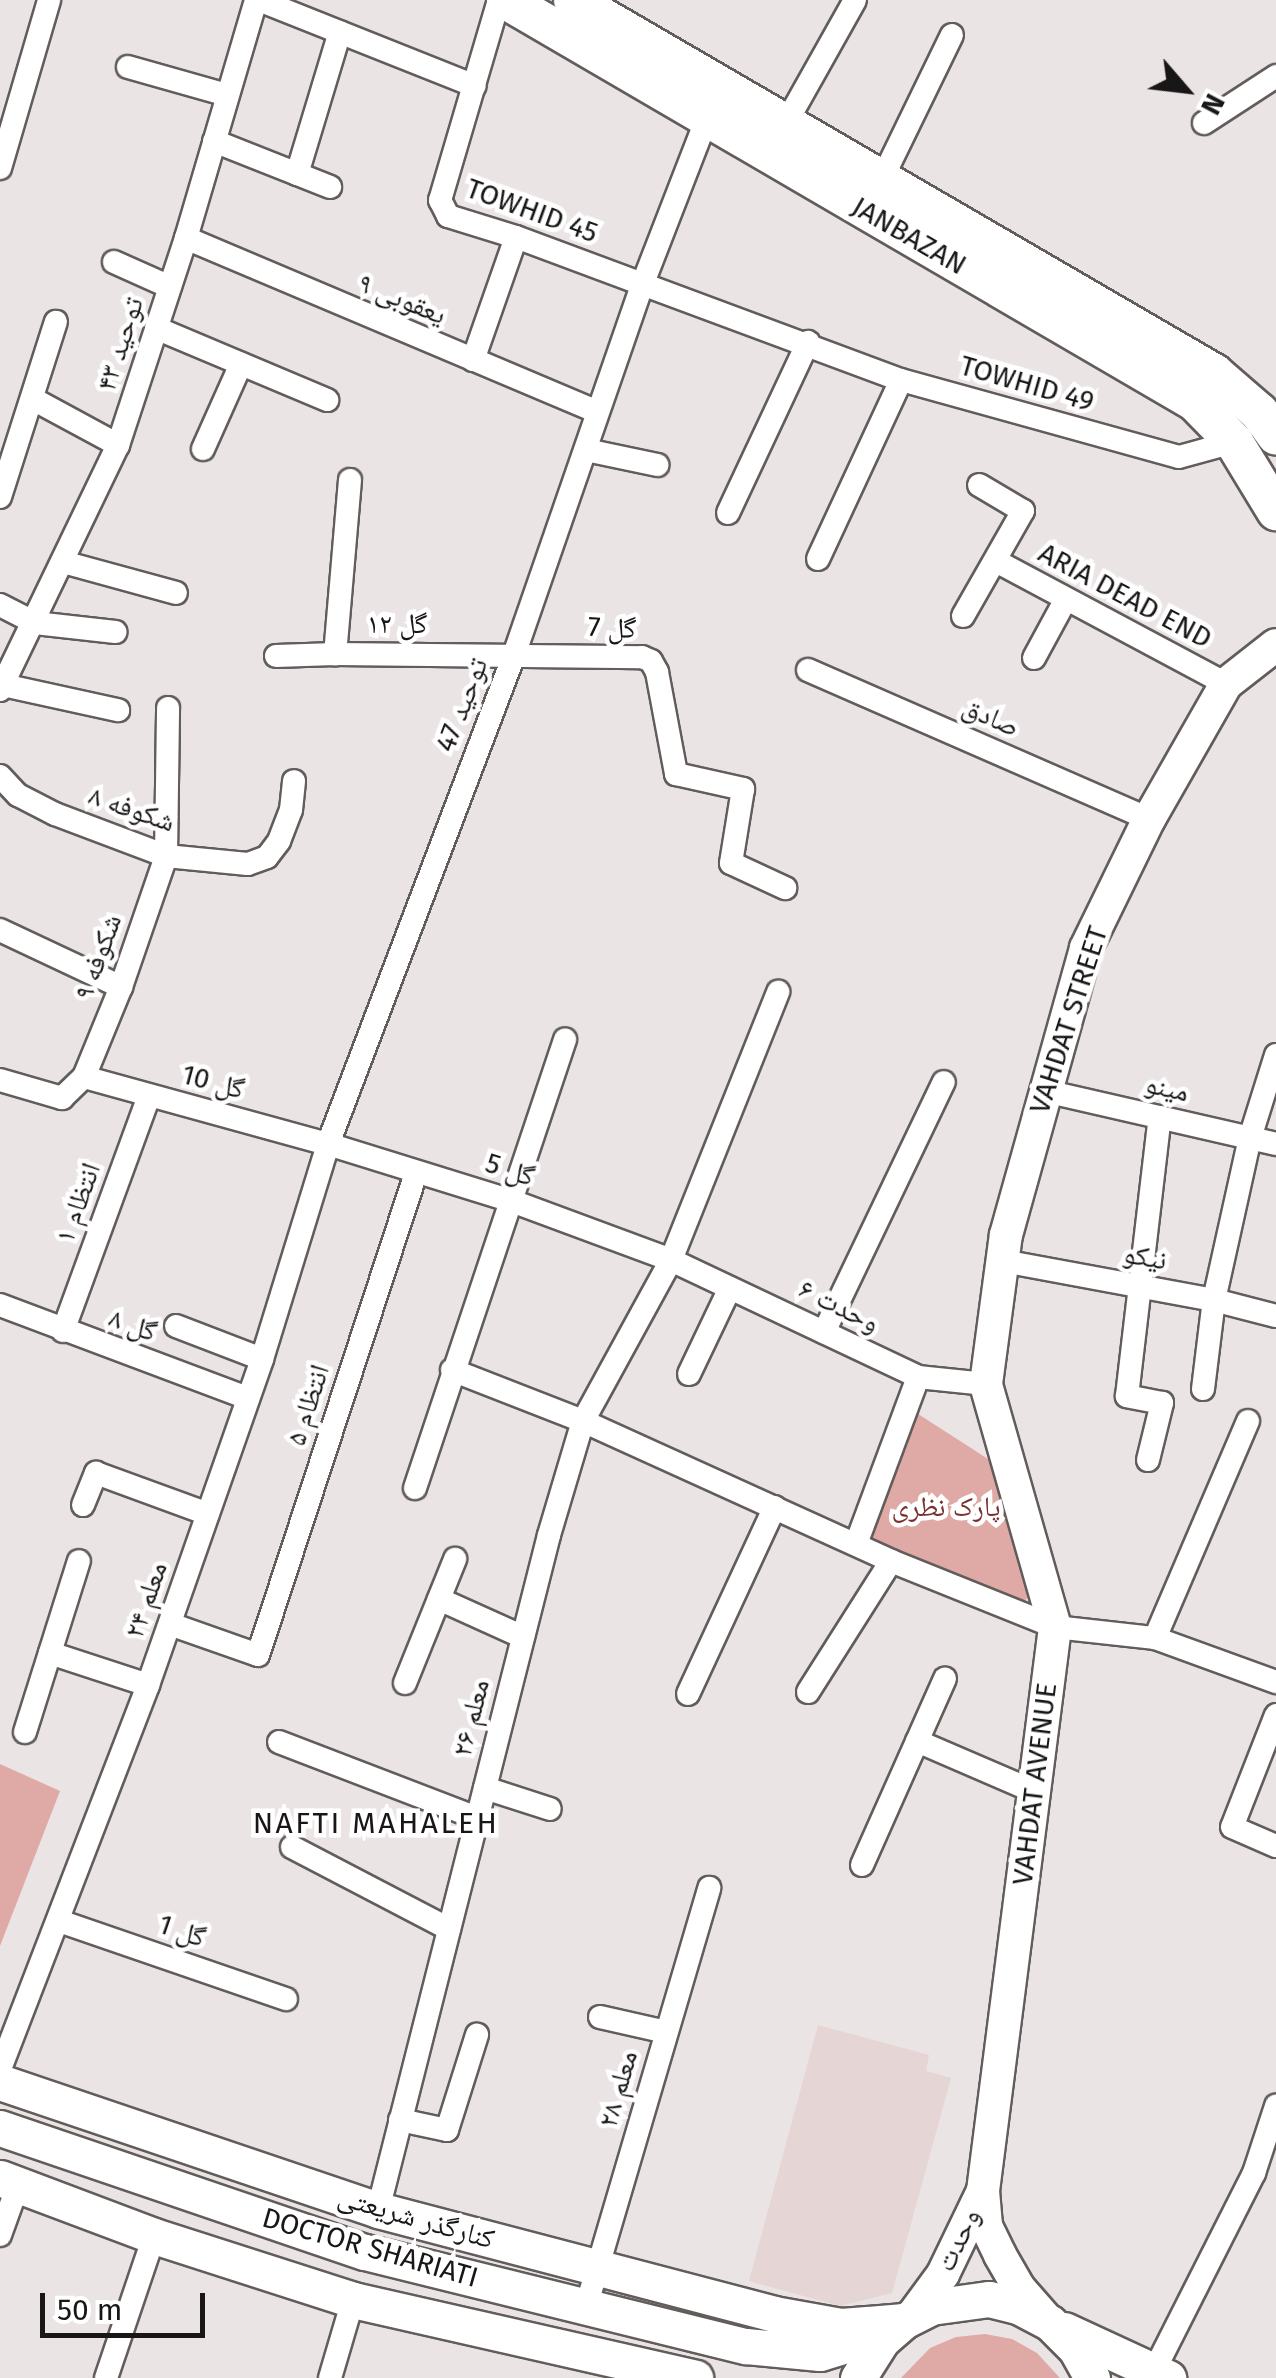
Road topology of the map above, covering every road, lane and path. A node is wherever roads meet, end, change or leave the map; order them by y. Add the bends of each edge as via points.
1 (49, 0) edge
2 (257, 0) edge
3 (502, 0) edge
4 (573, 0) edge
5 (856, 0) edge
6 (340, 32) junction
7 (952, 35) dead end
8 (128, 67) dead end
9 (1276, 76) edge
10 (475, 86) junction
11 (227, 94) junction
12 (707, 118) junction
13 (786, 123) junction
14 (1204, 123) dead end
15 (214, 140) junction
16 (0, 168) edge
17 (296, 174) junction
18 (882, 179) junction
19 (330, 187) dead end
20 (516, 236) junction
21 (186, 238) junction
22 (114, 262) dead end
23 (643, 283) junction
24 (170, 287) junction
25 (56, 322) dead end
26 (156, 328) junction
27 (808, 342) junction
28 (474, 360) junction
29 (241, 364) junction
30 (901, 380) junction
31 (32, 399) junction
32 (327, 400) dead end
33 (597, 412) junction
34 (1276, 435) edge
35 (1234, 442) junction
36 (118, 445) junction
37 (204, 449) dead end
38 (586, 450) junction
39 (657, 465) dead end
40 (350, 480) dead end
41 (978, 485) dead end
42 (0, 497) edge
43 (1276, 511) edge
44 (728, 512) dead end
45 (818, 559) dead end
46 (996, 561) junction
47 (64, 562) junction
48 (176, 593) dead end
49 (1066, 599) junction
50 (0, 605) edge
51 (963, 616) dead end
52 (35, 623) junction
53 (115, 632) dead end
54 (1276, 645) edge
55 (335, 654) junction
56 (514, 654) junction
57 (276, 656) dead end
58 (1034, 658) dead end
59 (808, 670) dead end
60 (1226, 684) junction
61 (2, 688) edge
62 (168, 708) dead end
63 (118, 710) dead end
64 (0, 776) edge
65 (294, 781) dead end
66 (1149, 820) junction
67 (166, 856) junction
68 (785, 888) dead end
69 (0, 930) edge
70 (122, 987) junction
71 (778, 992) dead end
72 (565, 1039) dead end
73 (1276, 1055) edge
74 (84, 1078) junction
75 (0, 1080) edge
76 (944, 1082) dead end
77 (1045, 1091) junction
78 (149, 1096) junction
79 (1160, 1117) junction
80 (1250, 1138) junction
81 (328, 1144) junction
82 (1276, 1144) edge
83 (416, 1173) junction
84 (509, 1200) junction
85 (671, 1260) junction
86 (1003, 1260) junction
87 (1138, 1286) junction
88 (730, 1288) junction
89 (1214, 1300) junction
90 (0, 1305) edge
91 (1276, 1316) edge
92 (176, 1326) dead end
93 (62, 1332) junction
94 (824, 1332) junction
95 (262, 1359) junction
96 (452, 1370) junction
97 (689, 1374) dead end
98 (918, 1378) junction
99 (986, 1384) junction
100 (1204, 1390) dead end
101 (248, 1398) junction
102 (583, 1421) junction
103 (1248, 1421) dead end
104 (1148, 1460) dead end
105 (415, 1488) dead end
106 (83, 1505) dead end
107 (775, 1507) junction
108 (208, 1514) junction
109 (856, 1544) junction
110 (455, 1559) dead end
111 (891, 1560) junction
112 (79, 1562) dead end
113 (439, 1599) junction
114 (170, 1624) junction
115 (1055, 1627) junction
116 (523, 1637) junction
117 (1155, 1638) junction
118 (50, 1653) junction
119 (945, 1679) dead end
120 (1276, 1682) edge
121 (405, 1683) dead end
122 (148, 1685) junction
123 (808, 1692) dead end
124 (688, 1694) dead end
125 (1276, 1715) edge
126 (25, 1732) dead end
127 (279, 1742) dead end
128 (918, 1742) junction
129 (484, 1788) junction
130 (1033, 1791) junction
131 (550, 1808) dead end
132 (477, 1818) junction
133 (1276, 1846) edge
134 (292, 1847) dead end
135 (862, 1865) dead end
136 (710, 1888) dead end
137 (59, 1921) junction
138 (448, 1929) junction
139 (286, 1998) dead end
140 (600, 2016) dead end
141 (6, 2032) edge
142 (666, 2032) junction
143 (476, 2035) dead end
144 (0, 2069) edge
145 (0, 2082) edge
146 (1276, 2106) edge
147 (400, 2120) junction
148 (0, 2128) edge
149 (1265, 2176) edge
150 (9, 2182) edge
151 (983, 2191) junction
152 (378, 2210) junction
153 (0, 2235) edge
154 (154, 2236) junction
155 (598, 2267) junction
156 (352, 2300) junction
157 (586, 2306) junction
158 (904, 2322) junction
159 (1050, 2323) junction
160 (746, 2346) junction
161 (655, 2374) edge
162 (1160, 2375) edge
163 (106, 2378) edge
164 (330, 2378) edge
165 (695, 2378) edge
166 (799, 2378) edge
167 (858, 2378) edge
168 (1092, 2378) edge

1 - 16 street
2 - 6 street
2 - 11 street, توحید ۴۳
3 - 10 street, TOWHID 45
3 - 12 highway, JANBAZAN
4 - 13 highway, JANBAZAN
5 - 13 street
6 - 10 street
6 - 17 street
7 - 18 street
8 - 11 street
9 - 14 street
10 - 20 street, TOWHID 45 via 442,210
11 - 15 street, توحید ۴۳
12 - 23 street, توحید 47
12 - 35 highway, JANBAZAN via 1195,402
13 - 18 highway, JANBAZAN
15 - 17 street
15 - 21 street, توحید ۴۳
17 - 19 street
18 - 34 highway, JANBAZAN via 1214,374
20 - 23 street, TOWHID 45
20 - 28 street
21 - 24 street, توحید ۴۳
21 - 28 street, یعقوبی ۹
22 - 24 street
23 - 27 street, TOWHID 45
23 - 33 street, توحید 47
24 - 26 street, توحید ۴۳
25 - 31 street
26 - 29 street
26 - 36 street, توحید ۴۳
27 - 30 street, TOWHID 49
27 - 44 street
28 - 33 street, یعقوبی ۹
29 - 32 street
29 - 37 street
30 - 35 street, TOWHID 49 via 1179,457
30 - 45 street
31 - 36 street
31 - 42 street
33 - 38 street, توحید 47
35 - 43 highway, JANBAZAN
36 - 47 street, توحید ۴۳
38 - 39 street
38 - 56 street, توحید 47
40 - 55 street, گل ۱۲
41 - 46 street via 1023,510
46 - 49 street, ARIA DEAD END
46 - 51 street
47 - 48 street
47 - 52 street, توحید ۴۳
49 - 58 street
49 - 60 street, ARIA DEAD END
50 - 52 street
52 - 53 street
52 - 61 street, توحید ۴۳
54 - 60 main road, VAHDAT STREET
55 - 56 street, گل ۱۲
55 - 57 street
56 - 68 street, گل 7 via 651,661 676,774 743,789 730,864
56 - 81 street, توحید 47
59 - 66 street, صادق
60 - 66 main road, VAHDAT STREET
61 - 63 street
62 - 67 street, شکوفه ۹
64 - 67 street, شکوفه ۸ via 18,795 55,814
65 - 67 street, شکوفه ۸ via 291,810 267,857 248,864
66 - 77 main road, VAHDAT STREET via 1086,948
67 - 70 street, شکوفه ۹
69 - 70 street
70 - 74 street, شکوفه ۹
71 - 85 street, معلم ۲۶
72 - 84 street
73 - 80 street
74 - 75 street via 62,1098
74 - 78 street, گل 10
76 - 94 street
77 - 79 street, مینو
77 - 86 main road, VAHDAT STREET
78 - 81 street, گل 10
78 - 93 street, انتظام ۱
79 - 80 street, مینو
79 - 87 street
80 - 82 street, مینو
80 - 89 street
81 - 83 street, گل 5
81 - 95 street, معلم ۲۴
83 - 84 street, گل 5
83 - 114 street, انتظام ۵ via 258,1655
84 - 85 street, گل 5
84 - 96 street
85 - 88 street, وحدت ۶
85 - 102 street, معلم ۲۶
86 - 87 street, نیکو
86 - 99 main road, VAHDAT STREET
87 - 89 street, نیکو
87 - 104 street via 1127,1396 1162,1403
88 - 94 street, وحدت ۶
88 - 97 street
89 - 91 street, نیکو
89 - 100 street
90 - 93 street, گل ۸
92 - 95 street
93 - 101 street, گل ۸
94 - 98 street, وحدت ۶
95 - 101 street, معلم ۲۴
96 - 102 street
96 - 105 street
98 - 99 street, وحدت ۶
98 - 109 street
99 - 115 main road, VAHDAT AVENUE
101 - 108 street, معلم ۲۴
102 - 107 street
102 - 116 street, معلم ۲۶
103 - 117 street
106 - 108 street via 96,1473
107 - 109 street
107 - 124 street
108 - 114 street, معلم ۲۴
109 - 111 street
110 - 113 street
111 - 115 street
111 - 123 street
112 - 118 street
113 - 116 street
113 - 121 street
114 - 122 street, معلم ۲۴
115 - 117 street
115 - 130 main road, VAHDAT AVENUE
116 - 129 street, معلم ۲۶
117 - 120 street
118 - 122 street
118 - 126 street
119 - 128 street
122 - 137 street, معلم ۲۴
125 - 133 street via 1232,1827
127 - 132 street
128 - 130 street
128 - 135 street
129 - 131 street
129 - 132 street, معلم ۲۶
130 - 151 main road, VAHDAT AVENUE
132 - 138 street, معلم ۲۶
134 - 138 street
136 - 142 street, معلم ۲۸
137 - 139 street, گل 1
137 - 141 street, معلم ۲۴
138 - 147 street, معلم ۲۶
140 - 142 street
141 - 144 street, معلم ۲۴
142 - 155 street, معلم ۲۸
143 - 147 street via 447,2130
145 - 152 main road, کنارگذر شریعتی
146 - 149 street
147 - 152 street, معلم ۲۶
148 - 157 main road, DOCTOR SHARIATI via 365,2252
149 - 162 street
150 - 153 street
150 - 154 main road
151 - 158 main road, وحدت via 943,2274
151 - 159 main road, وحدت via 986,2226 1000,2255 1018,2288
152 - 155 main road, کنارگذر شریعتی
154 - 156 main road
154 - 163 street
155 - 157 street, معلم ۲۸
155 - 158 main road, کنارگذر شریعتی via 774,2314 841,2326
156 - 161 main road
156 - 164 street
157 - 160 main road, DOCTOR SHARIATI
158 - 159 main road via 959,2300 989,2299
158 - 160 main road via 831,2352
158 - 167 main road via 882,2340
159 - 162 main road
159 - 168 main road
160 - 166 main road
161 - 165 main road

